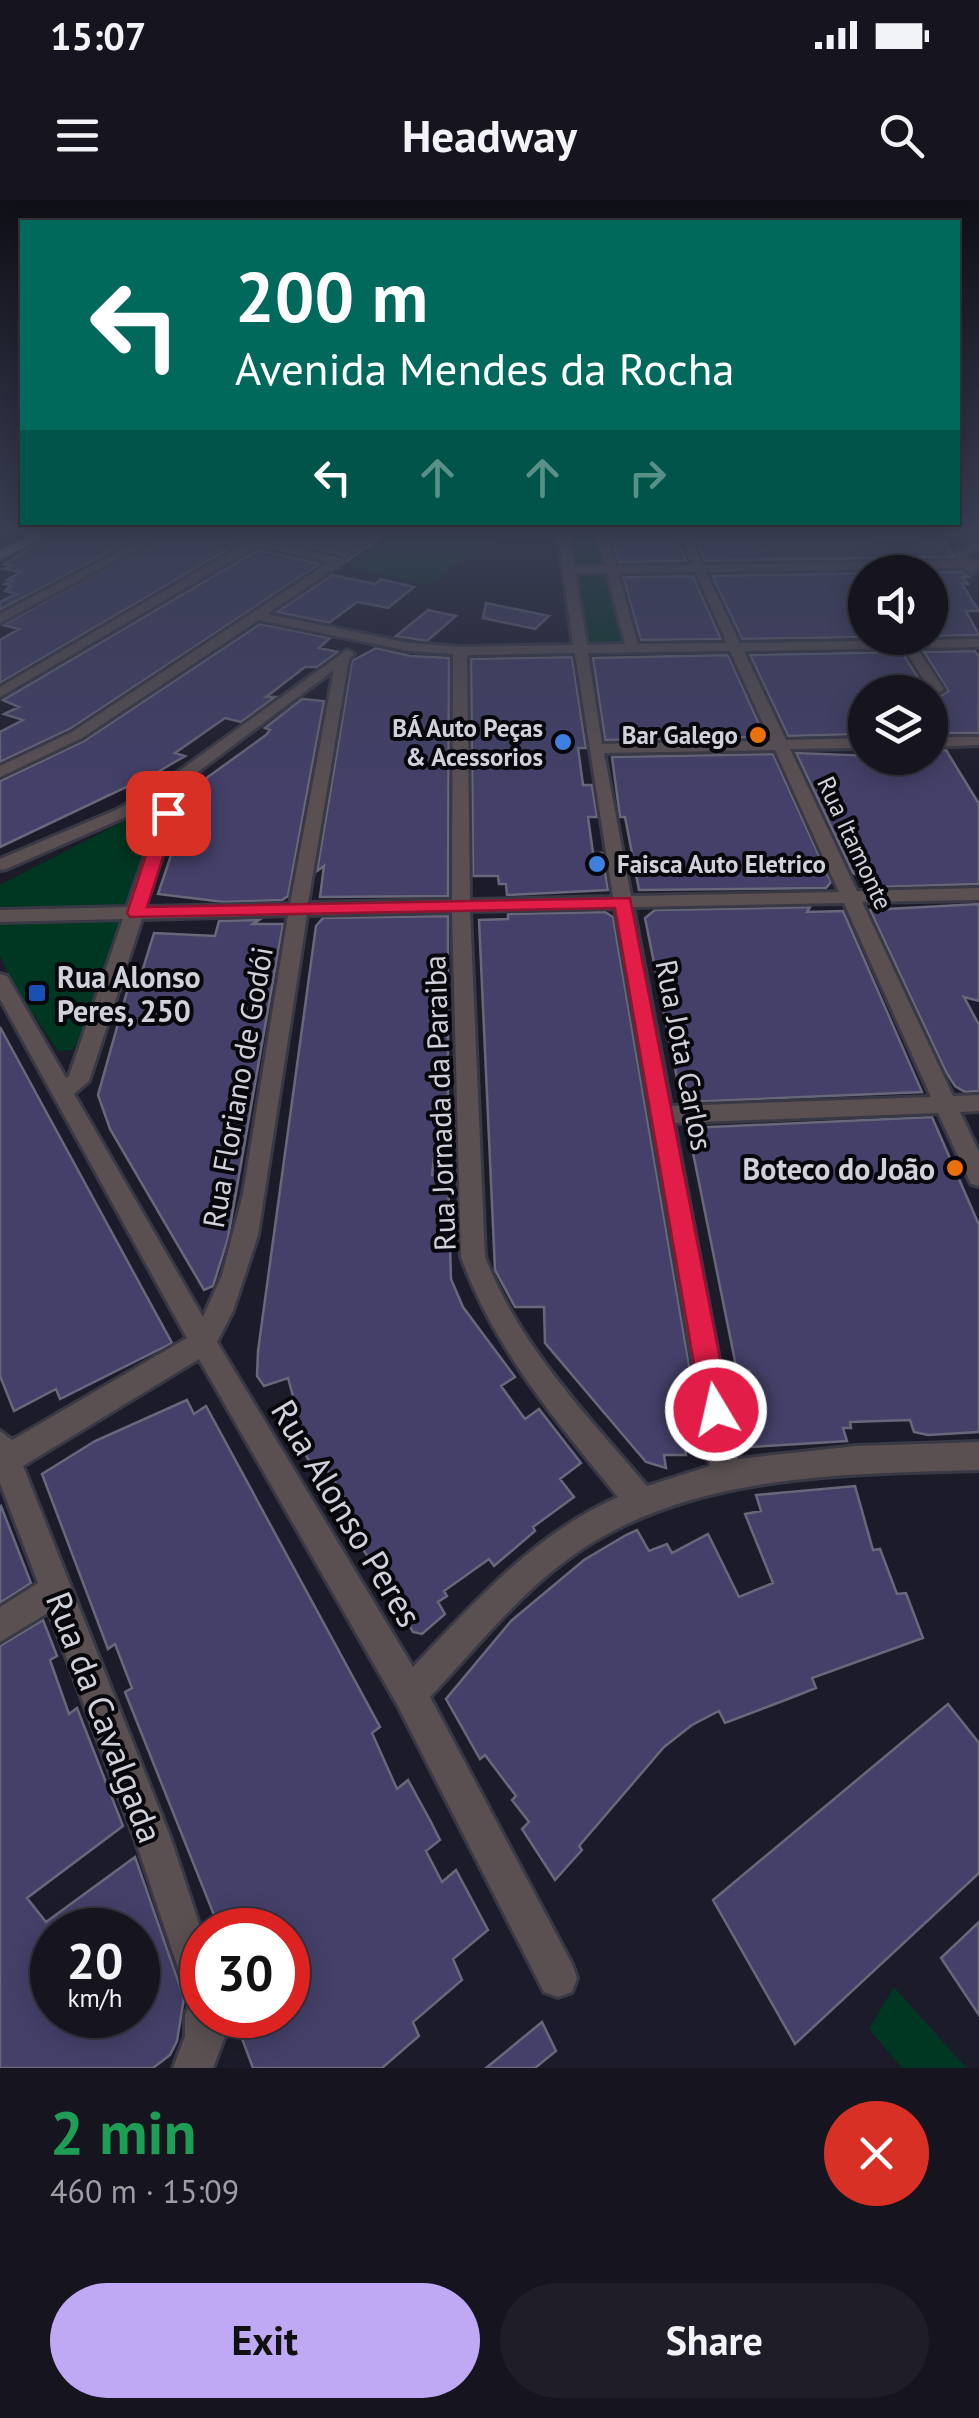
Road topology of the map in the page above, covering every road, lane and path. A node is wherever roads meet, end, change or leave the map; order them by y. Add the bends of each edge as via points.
1 (126, 618) edge
2 (255, 618) edge
3 (268, 618) edge
4 (576, 618) edge
5 (625, 618) edge
6 (721, 618) edge
7 (365, 640) junction
8 (948, 643) edge
9 (979, 643) edge
10 (848, 645) edge
11 (735, 648) junction
12 (633, 649) junction
13 (580, 650) junction
14 (460, 651) junction
15 (343, 657) junction
16 (0, 693) edge
17 (979, 741) edge
18 (948, 742) edge
19 (848, 743) edge
20 (782, 745) junction
21 (595, 749) junction
22 (0, 772) edge
23 (179, 780) junction
24 (0, 866) edge
25 (979, 894) edge
26 (853, 897) junction
27 (624, 902) junction
28 (461, 905) junction
29 (298, 910) junction
30 (136, 913) junction
31 (0, 916) edge
32 (0, 981) edge
33 (60, 1092) junction
34 (979, 1103) edge
35 (946, 1104) junction
36 (663, 1115) junction
37 (979, 1177) edge
38 (203, 1342) junction
39 (3, 1453) edge
40 (979, 1456) edge
41 (726, 1473) junction
42 (639, 1499) junction
43 (55, 1590) junction
44 (0, 1626) edge
45 (410, 1694) junction
46 (180, 1921) edge
47 (558, 1978) dead end
48 (204, 2038) edge
49 (193, 2068) edge

1 - 16 street
2 - 22 street via 77,735
3 - 7 street
4 - 13 street, Rua Jota Carlos
5 - 12 street
6 - 11 street, Rua Itamonte
7 - 14 street
7 - 15 street
8 - 9 street
10 - 11 street
11 - 12 street
11 - 20 street, Rua Itamonte
12 - 13 street
13 - 14 street
13 - 21 street, Rua Jota Carlos
14 - 28 street, Rua Jornada da Paraiba
15 - 23 street
15 - 29 street, Rua Floriano de Godói
17 - 18 street
19 - 20 street
20 - 21 street
20 - 26 street, Rua Itamonte
21 - 27 street, Rua Jota Carlos
23 - 24 street
23 - 30 street
25 - 26 street
26 - 27 street
26 - 35 street, Rua Itamonte
27 - 28 street
27 - 36 street, Rua Jota Carlos
28 - 29 street
28 - 42 street, Rua Jornada da Paraiba via 477,1270 485,1297
29 - 30 street
29 - 38 street, Rua Floriano de Godói via 232,1287
30 - 31 street
30 - 33 street via 78,1080
32 - 33 street, Rua Alonso Peres
33 - 38 street, Rua Alonso Peres
34 - 35 street
35 - 36 street
35 - 37 street, Rua Itamonte
36 - 41 street, Rua Jota Carlos
38 - 39 street
38 - 45 street, Rua Alonso Peres
39 - 43 street, Rua da Cavalgada
40 - 41 street
41 - 42 street
42 - 45 street via 522,1576
43 - 44 street
43 - 46 street, Rua da Cavalgada
45 - 47 street, Rua Alonso Peres
48 - 49 street

